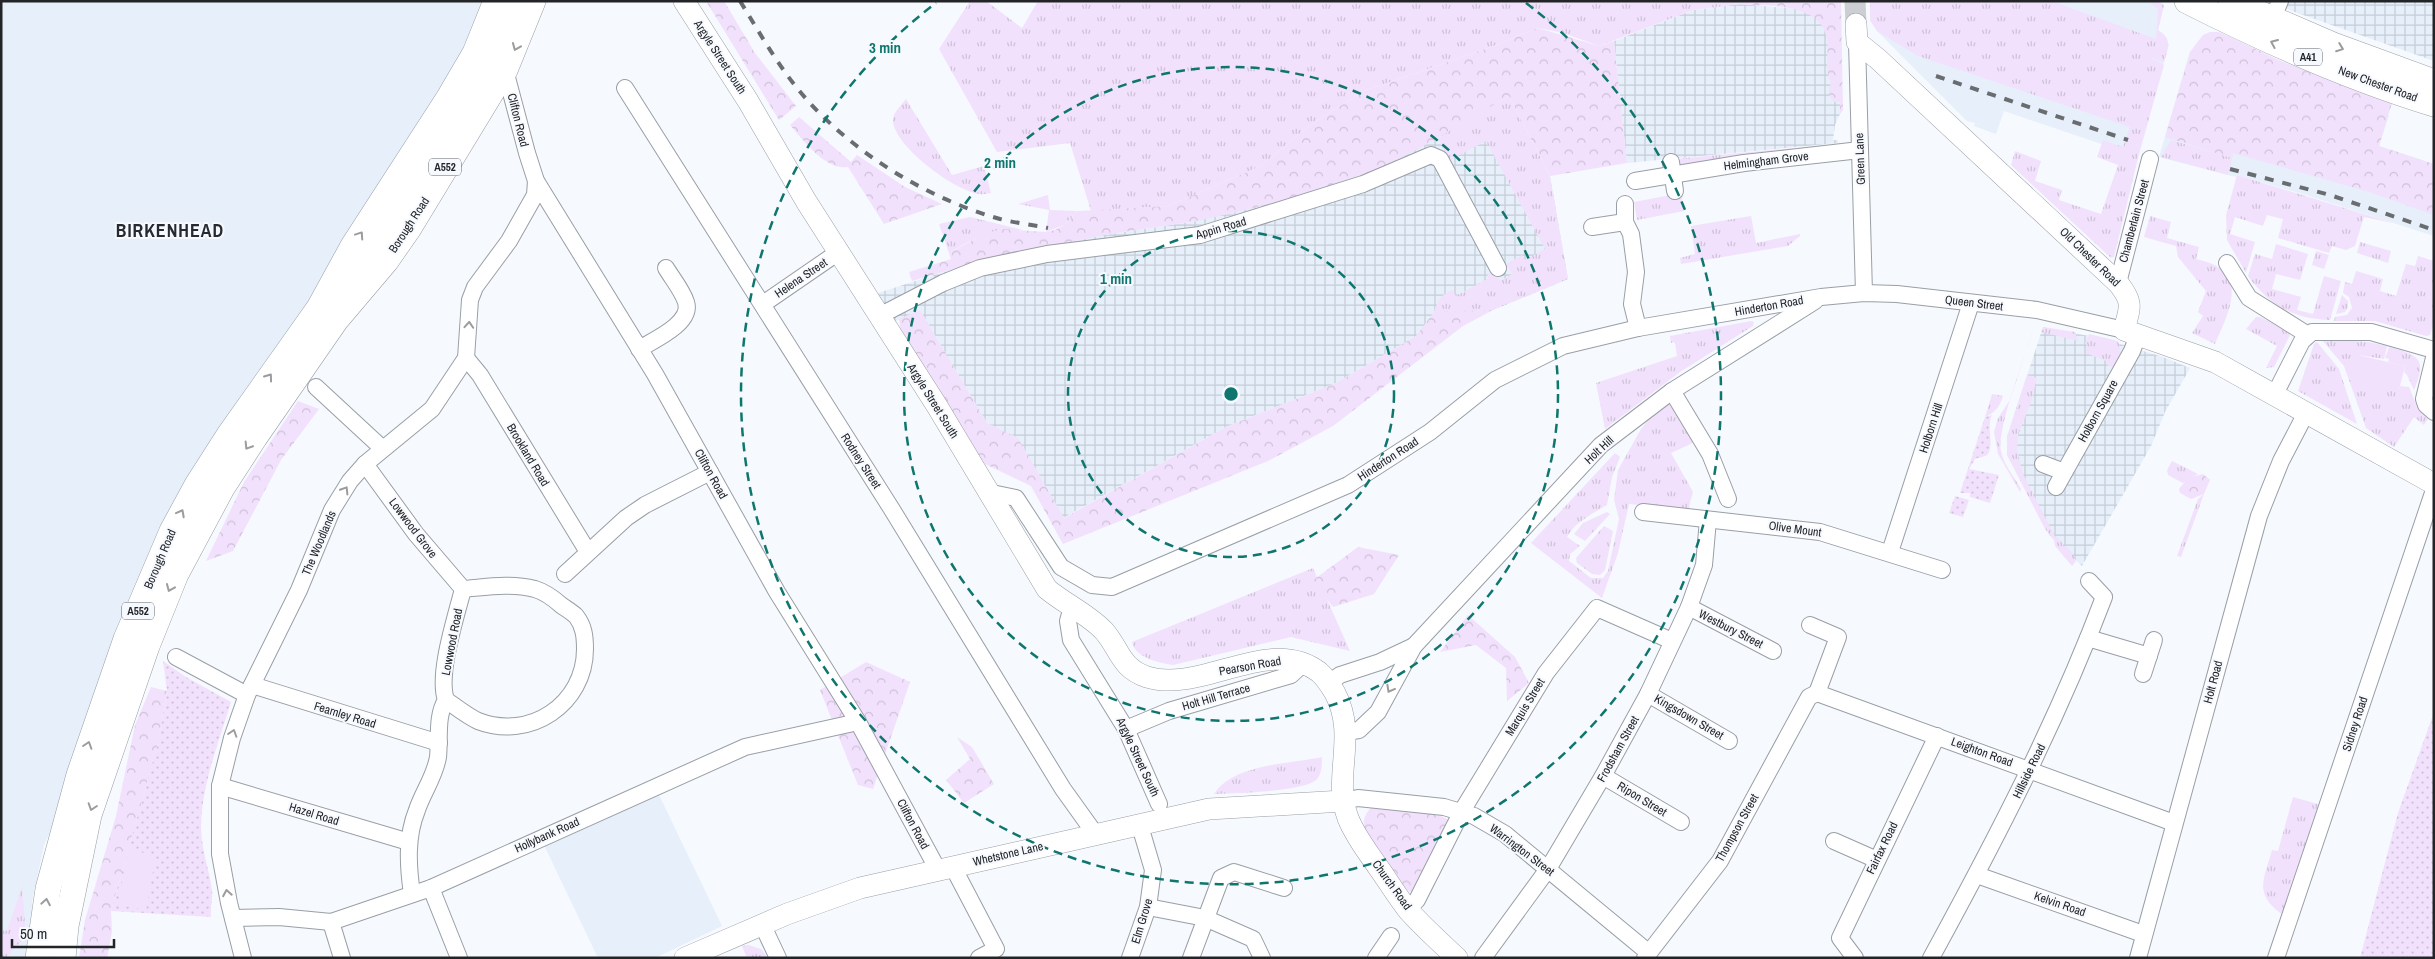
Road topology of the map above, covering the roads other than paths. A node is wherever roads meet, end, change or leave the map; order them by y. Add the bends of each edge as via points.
1 (496, 1) edge
2 (515, 1) edge
3 (533, 1) edge
4 (684, 1) edge
5 (2187, 1) edge
6 (2231, 1) edge
7 (2276, 11) edge
8 (1856, 33) joint
9 (506, 70) junction
10 (2434, 82) edge
11 (625, 88) dead end
12 (2434, 104) edge
13 (1860, 150) junction
14 (2150, 158) dead end
15 (1671, 168) junction
16 (536, 181) junction
17 (1635, 181) dead end
18 (1675, 191) dead end
19 (1625, 204) dead end
20 (1625, 222) junction
21 (1592, 227) dead end
22 (840, 251) junction
23 (2227, 263) dead end
24 (666, 268) dead end
25 (1498, 268) dead end
26 (2118, 283) junction
27 (1864, 293) junction
28 (1821, 297) junction
29 (1971, 303) junction
30 (763, 304) junction
31 (328, 314) junction
32 (879, 316) junction
33 (1638, 328) junction
34 (2131, 332) junction
35 (2308, 335) junction
36 (639, 349) junction
37 (2434, 350) edge
38 (466, 358) junction
39 (2434, 358) edge
40 (316, 387) dead end
41 (1672, 391) junction
42 (2275, 394) junction
43 (2434, 412) edge
44 (2306, 413) junction
45 (383, 449) junction
46 (365, 464) junction
47 (2043, 464) dead end
48 (710, 472) junction
49 (2064, 472) junction
50 (2434, 484) edge
51 (2056, 487) dead end
52 (2434, 490) edge
53 (987, 492) junction
54 (1728, 499) dead end
55 (1643, 512) dead end
56 (1708, 520) junction
57 (588, 552) junction
58 (1890, 552) junction
59 (1942, 570) dead end
60 (565, 574) dead end
61 (2089, 581) dead end
62 (463, 589) junction
63 (1072, 607) junction
64 (1689, 607) junction
65 (1810, 625) dead end
66 (2088, 638) junction
67 (2154, 640) dead end
68 (1672, 641) junction
69 (1414, 646) junction
70 (1773, 650) dead end
71 (2149, 656) junction
72 (176, 657) dead end
73 (1304, 663) junction
74 (2143, 674) dead end
75 (1329, 683) junction
76 (250, 690) junction
77 (1817, 693) junction
78 (1648, 694) junction
79 (446, 700) junction
80 (858, 722) junction
81 (1126, 728) junction
82 (1346, 732) junction
83 (1937, 736) junction
84 (1729, 740) dead end
85 (438, 742) junction
86 (2031, 770) junction
87 (1603, 776) junction
88 (220, 786) junction
89 (1343, 802) junction
90 (1159, 804) dead end
91 (1462, 811) junction
92 (1681, 822) dead end
93 (2174, 823) junction
94 (1140, 826) junction
95 (1096, 836) junction
96 (409, 842) junction
97 (1834, 842) dead end
98 (1877, 860) junction
99 (946, 868) junction
100 (1548, 869) junction
101 (1977, 875) junction
102 (430, 888) junction
103 (1284, 888) dead end
104 (412, 894) junction
105 (1148, 907) junction
106 (1408, 909) junction
107 (233, 918) junction
108 (1205, 918) junction
109 (331, 922) junction
110 (762, 924) junction
111 (2143, 934) junction
112 (36, 955) edge
113 (1647, 955) edge
114 (63, 958) edge
115 (243, 958) edge
116 (342, 958) edge
117 (459, 958) edge
118 (685, 958) edge
119 (778, 958) edge
120 (979, 958) edge
121 (1130, 958) edge
122 (1191, 958) edge
123 (1262, 958) edge
124 (1456, 958) edge
125 (1483, 958) edge
126 (1855, 958) edge
127 (1931, 958) edge
128 (2138, 958) edge
129 (2276, 958) edge

31 -> 1 highway, Borough Road / A552 via 353,246 475,53
2 - 31 main road, Borough Road via 479,82
3 -> 9 highway, Borough Road / A552
4 - 22 main road, Argyle Street South
12 -> 5 highway, New Chester Road / A41 via 2328,65
6 - 7 highway, New Chester Road / A41
7 -> 10 highway, New Chester Road / A41 via 2333,45
8 - 13 street, Green Lane
8 - 26 main road, Old Chester Road via 1885,65
9 - 16 street, Clifton Road
9 - 31 highway, Borough Road / A552 via 386,261
11 - 30 street, Rodney Street
13 - 15 street, Helmingham Grove
13 - 27 street, Green Lane
14 - 26 street, Chamberlain Street
15 - 17 street, Helmingham Grove
15 - 18 street
16 - 36 street, Clifton Road
38 -> 16 street, The Woodlands via 470,300 535,195
19 - 20 street
20 - 21 street
20 - 33 street via 1636,272 1632,304
22 - 30 street, Helena Street
22 - 32 main road, Argyle Street South
23 - 35 street via 2248,298
24 - 36 street via 687,302 686,310 678,325
25 - 32 street, Appin Road via 1440,159 1431,155 1363,184 1200,235 1047,254 980,268
26 - 34 main road, Old Chester Road via 2131,304
27 - 28 street, Queen Street
27 - 29 street, Queen Street
28 - 33 street, Hinderton Road
28 - 41 street, Holt Hill
29 - 34 street, Queen Street via 2037,310
29 - 58 street, Holborn Hill
30 - 95 street, Rodney Street
112 -> 31 highway, Borough Road / A552 via 48,889 79,775 126,638 172,531 229,435
31 -> 114 highway, A552 via 222,488 176,574 147,646 89,816 66,926
32 - 53 main road, Argyle Street South
33 - 53 street, Hinderton Road via 1562,346 1495,380 1430,432 1348,485 1112,587 1092,585 1061,567 1016,498
34 - 42 main road via 2215,362
34 - 49 street, Holborn Square via 2132,351
35 - 37 street via 2319,330 2371,332
35 - 42 street
36 - 48 street, Clifton Road
38 - 45 street, The Woodlands via 432,409
38 - 57 street, Brookland Road via 480,375
39 - 43 street via 2424,399
40 - 45 street
41 - 54 street via 1710,454
41 - 69 street, Holt Hill via 1601,445
42 - 44 main road
44 - 50 main road
44 - 93 street, Holt Road via 2259,516
45 - 46 street, The Woodlands
46 - 62 street, Lowwood Grove via 416,534
76 -> 46 street, The Woodlands via 299,590 332,510
47 - 49 street
48 - 57 street via 645,505
48 - 80 street, Clifton Road via 777,592
49 - 51 street, Holborn Square
52 - 129 street, Sidney Road
53 - 63 main road, Argyle Street South via 1043,584
55 - 56 street, Olive Mount
56 - 58 street, Olive Mount via 1820,532
56 - 64 street, Frodsham Street via 1704,565
57 - 60 street
58 - 59 street, Olive Mount
61 - 66 street, Hillside Road via 2104,597
62 - 79 street, Lowwood Road via 446,661
62 - 79 street via 508,585 548,594 576,617 585,634 585,656 581,676 570,697 555,711 526,726 500,726 478,720
63 - 73 main road, Pearson Road via 1106,633 1131,669 1147,677 1166,680 1197,677 1276,660
63 - 81 street, Argyle Street South via 1068,621 1072,640
64 - 68 street, Frodsham Street
64 - 70 street, Westbury Street
65 - 77 street via 1838,637
66 - 71 street
66 - 86 street, Hillside Road
67 - 71 street
68 - 78 street, Frodsham Street
68 - 91 street, Marquis Street via 1597,608 1546,673
69 - 75 street, Holt Hill via 1340,675
69 -> 82 street, Holt Hill via 1378,712 1359,730
71 - 74 street
72 - 76 street, Fearnley Road
73 - 75 main road, Pearson Road
73 - 81 street, Holt Hill Terrace via 1290,675 1169,711
75 - 82 main road, Pearson Road via 1341,705
76 - 85 street, Fearnley Road
88 -> 76 street, The Woodlands via 232,738
77 - 83 street, Leighton Road
77 - 113 street, Thompson Street via 1809,697 1720,861
78 - 84 street, Kingsdown Street
78 - 87 street, Frodsham Street
79 - 85 street, Lowwood Road via 441,708
80 - 99 street, Clifton Road
80 - 102 street, Hollybank Road via 745,747
81 - 90 street, Argyle Street South
82 - 89 main road, Pearson Road
83 - 86 street, Leighton Road
83 - 98 street, Fairfax Road
85 - 96 street, Lowwood Road via 438,758 416,812
86 - 93 street, Leighton Road
86 - 101 street, Hillside Road
87 - 92 street, Ripon Street
87 - 100 street, Frodsham Street
88 - 96 street, Hazel Road
107 -> 88 street, The Woodlands via 220,854
89 - 91 street, Warrington Street via 1358,798
89 - 94 main road, Whetstone Lane via 1208,810
89 - 106 main road, Church Road via 1358,839
91 - 100 street, Warrington Street via 1505,834
91 - 106 street, Marquis Street via 1417,900
93 - 111 street, Holt Road
94 - 95 main road, Whetstone Lane
94 - 105 street, Elm Grove via 1153,870
95 - 99 main road, Whetstone Lane
96 - 104 street, Lowwood Road
97 - 98 street
98 - 126 street, Fairfax Road via 1840,938
99 - 110 main road, Whetstone Lane via 860,888
99 - 120 street, Clifton Road via 996,949
100 - 113 street, Warrington Street
100 - 125 street, Frodsham Street
101 - 111 street, Kelvin Road
101 - 127 street, Hillside Road
102 - 104 street, Hollybank Road
102 - 117 street
103 - 108 street via 1234,872 1221,878
104 - 109 street, Hollybank Road
105 - 108 street
105 - 121 street, Elm Grove
106 - 124 main road, Church Road
107 - 109 street, Hollybank Road via 280,917
107 - 115 street, The Woodlands
108 - 122 street
108 - 123 street via 1253,939
109 - 116 street
110 - 118 main road, Whetstone Lane
110 - 119 street
111 - 128 street, Holt Road

